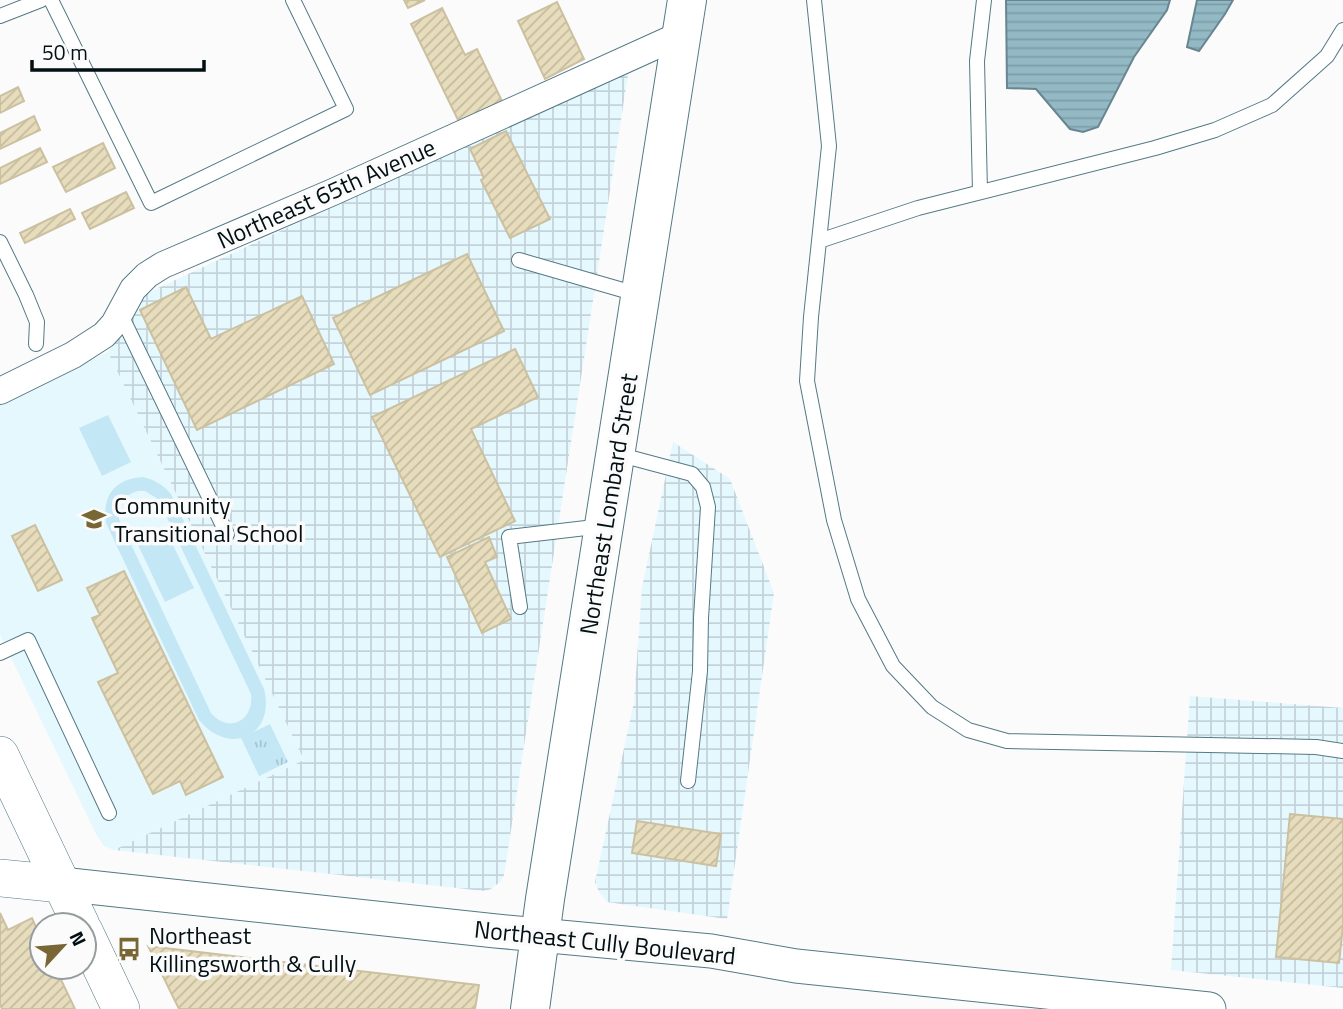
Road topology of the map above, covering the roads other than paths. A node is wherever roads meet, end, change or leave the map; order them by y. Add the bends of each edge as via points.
1 (41, 0) edge
2 (51, 0) edge
3 (293, 0) edge
4 (814, 0) edge
5 (984, 0) edge
6 (0, 16) edge
7 (685, 17) edge
8 (1343, 30) edge
9 (980, 192) junction
10 (819, 241) junction
11 (0, 242) edge
12 (519, 260) dead end
13 (641, 295) junction
14 (120, 313) junction
15 (36, 344) dead end
16 (0, 391) edge
17 (616, 454) junction
18 (605, 526) junction
19 (227, 534) dead end
20 (520, 607) dead end
21 (0, 653) edge
22 (1343, 751) edge
23 (0, 755) edge
24 (688, 781) dead end
25 (110, 813) dead end
26 (0, 878) edge
27 (61, 884) junction
28 (74, 911) edge
29 (540, 934) junction
30 (98, 961) edge
31 (1157, 1006) edge
32 (121, 1009) edge
33 (530, 1009) edge
34 (1209, 1009) edge

1 - 6 lane
2 - 3 lane via 151,203 346,109
4 - 10 lane via 829,146
5 - 9 lane via 977,61
7 - 13 main road, Northeast Lombard Street
7 - 14 street, Northeast 65th Avenue via 333,192 163,265 134,289
8 - 9 lane via 1327,56 1272,105 1215,130 1155,148
9 - 10 lane
10 - 22 lane via 807,381 834,520 858,598 892,666 932,707 968,730 1007,741
11 - 15 lane via 37,322
12 - 13 lane
13 - 17 main road, Northeast Lombard Street
14 - 16 street, Northeast 65th Avenue via 104,335
14 - 19 lane
17 - 18 main road, Northeast Lombard Street
17 - 24 lane via 692,474 703,487 708,507 700,671
18 - 20 lane via 509,537
18 - 29 main road, Northeast Lombard Street
21 - 25 lane via 28,640
23 - 27 main road via 15,802
26 - 27 main road, Northeast Cully Boulevard
27 - 28 main road
27 - 29 street, Northeast Cully Boulevard
29 - 31 street, Northeast Cully Boulevard
29 - 33 main road, Northeast Lombard Street
30 - 32 main road
31 - 34 street, Northeast Cully Boulevard

